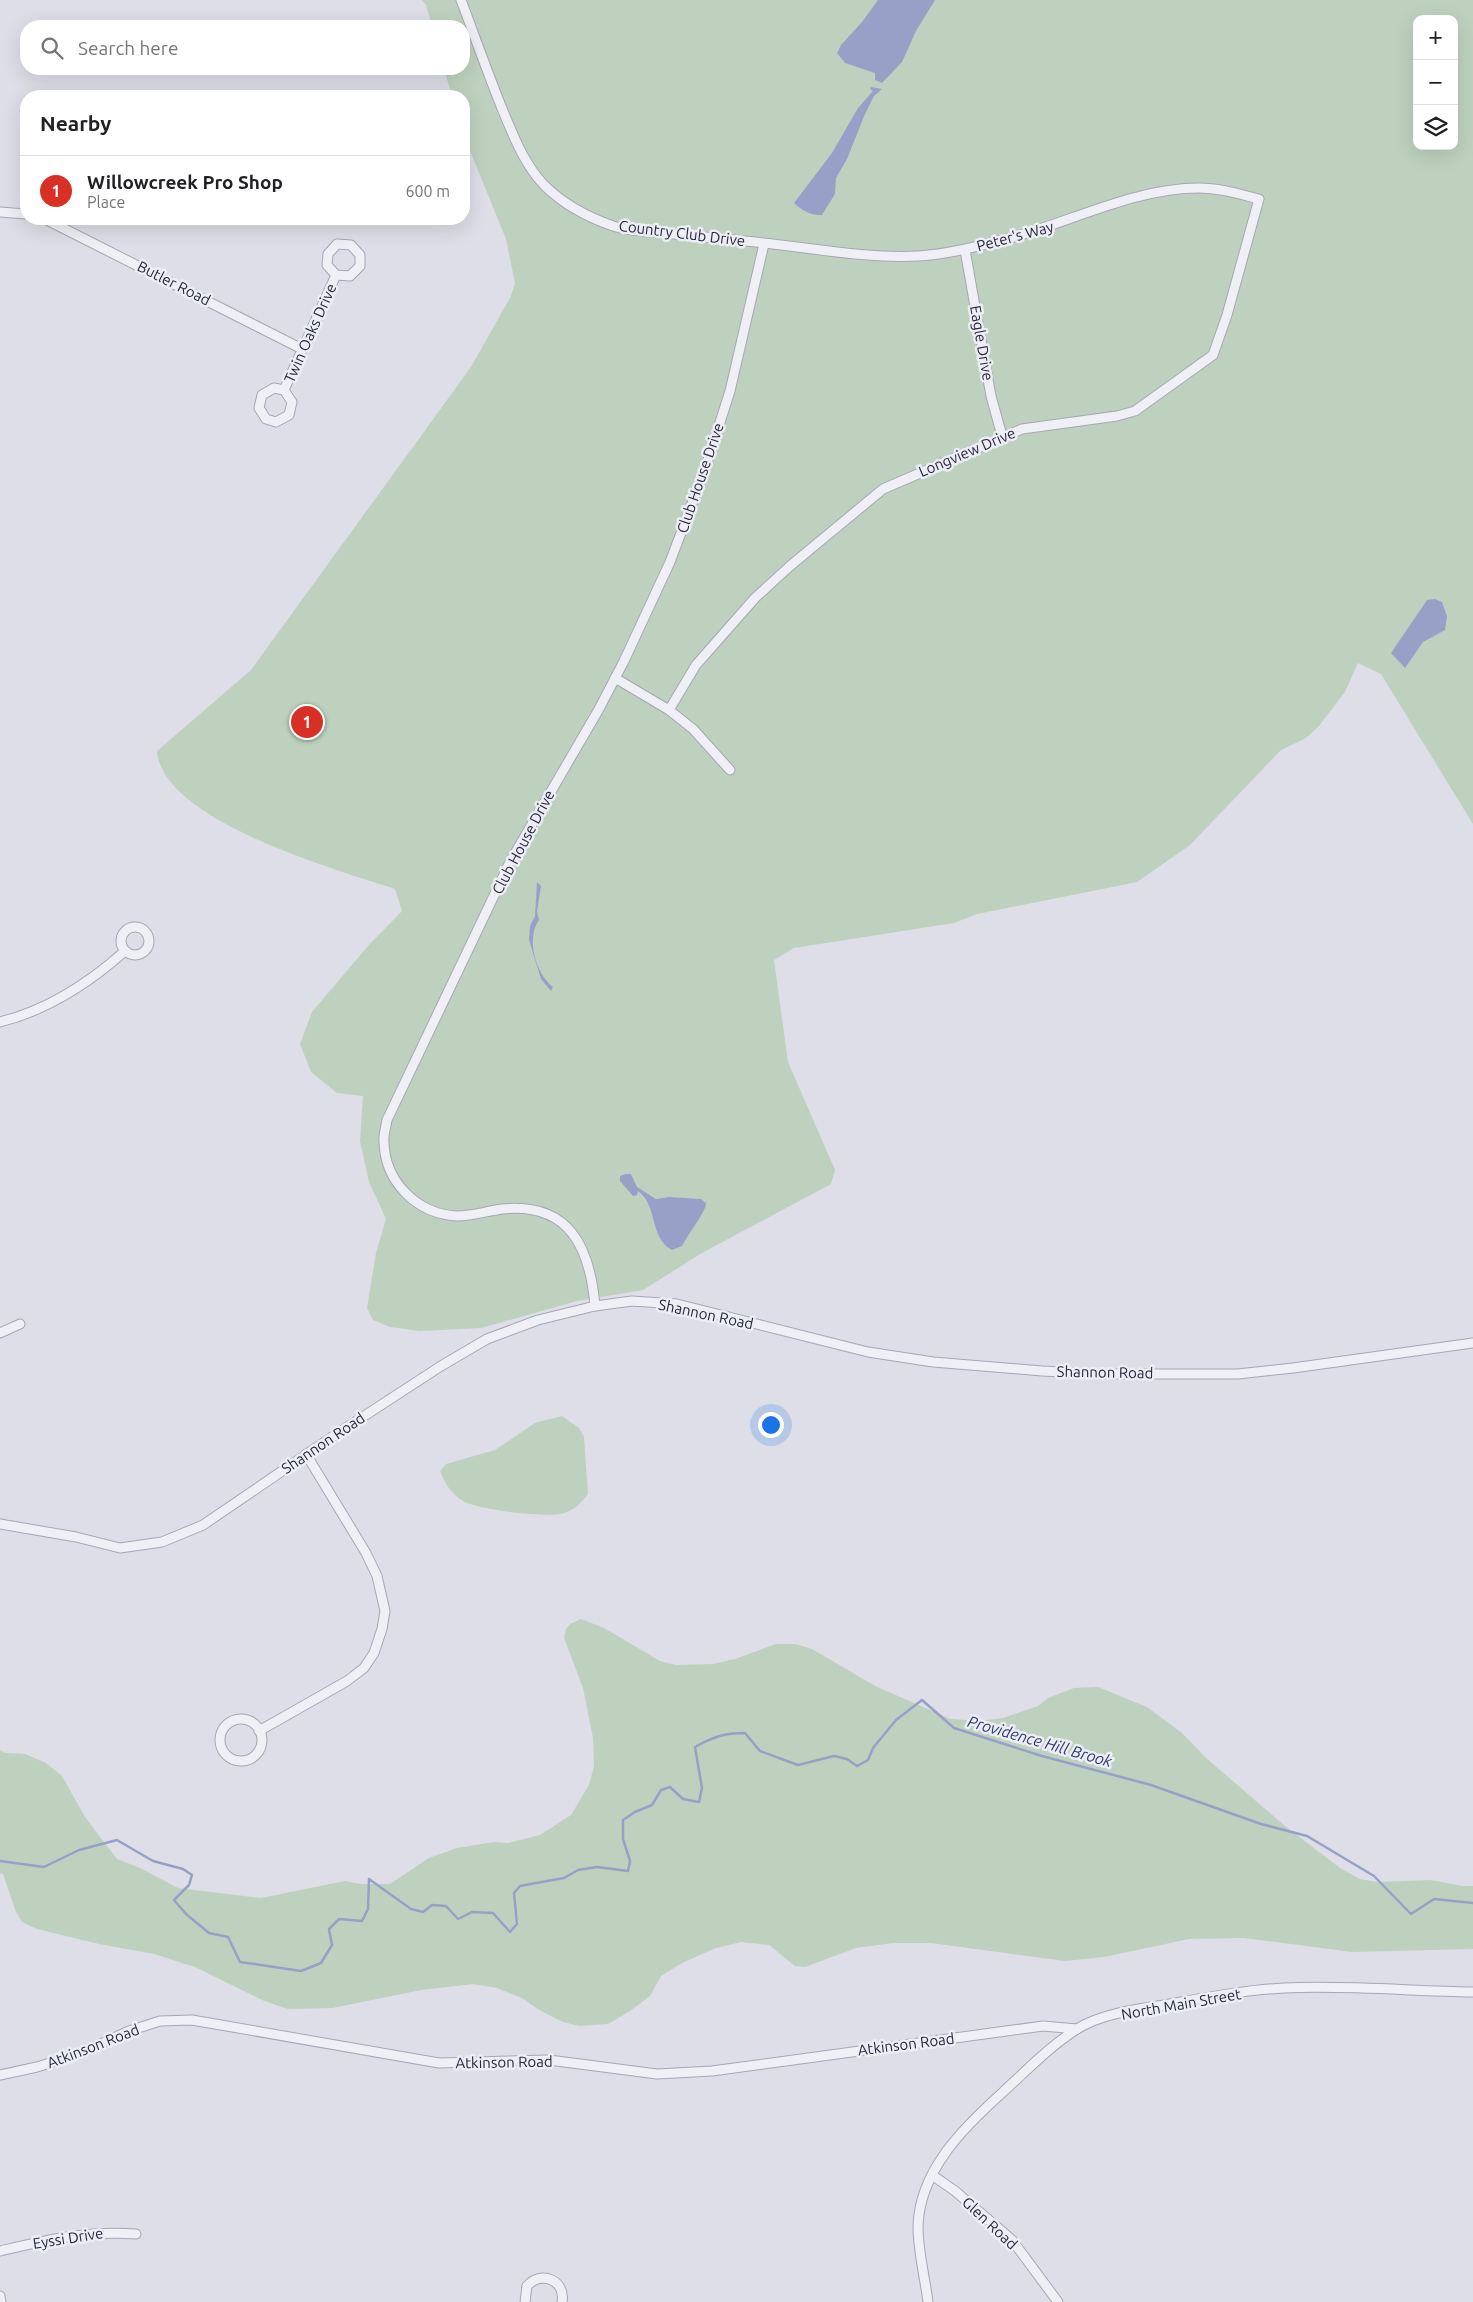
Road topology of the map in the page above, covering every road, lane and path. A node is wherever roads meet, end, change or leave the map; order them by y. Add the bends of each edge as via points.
1 (461, 0) edge
2 (469, 20) edge
3 (470, 23) edge
4 (1259, 199) joint
5 (0, 212) edge
6 (20, 214) edge
7 (57, 225) edge
8 (764, 244) junction
9 (965, 250) junction
10 (336, 275) dead end
11 (302, 349) junction
12 (284, 390) dead end
13 (1002, 436) junction
14 (615, 678) junction
15 (669, 710) junction
16 (730, 770) dead end
17 (125, 951) dead end
18 (0, 1022) edge
19 (595, 1306) junction
20 (20, 1324) dead end
21 (0, 1333) edge
22 (1473, 1343) edge
23 (306, 1454) junction
24 (0, 1524) edge
25 (259, 1731) junction
26 (1473, 1992) edge
27 (1077, 2029) junction
28 (0, 2075) edge
29 (932, 2175) junction
30 (136, 2234) dead end
31 (0, 2251) edge
32 (0, 2296) edge
33 (1, 2302) edge
34 (524, 2302) edge
35 (562, 2302) edge
36 (928, 2302) edge
37 (1058, 2302) edge

1 - 2 street, Country Club Drive
3 - 8 street, Country Club Drive via 519,148 542,183 558,198 586,215 615,226
4 - 9 street, Peter's Way via 1226,190 1201,188 1153,192 1039,231
4 - 13 street, Longview Drive via 1213,355 1135,410 1117,416 1022,429
5 - 6 street
7 - 11 street, Butler Road
8 - 9 street, Peter's Way via 888,256 923,256
8 - 14 street, Club House Drive via 730,391 704,472 670,562
9 - 13 street, Eagle Drive via 991,396
10 - 11 street, Twin Oaks Drive
11 - 12 street, Twin Oaks Drive
13 - 15 street, Longview Drive via 898,481 871,497 755,598 696,665
14 - 15 street
14 - 19 street, Club House Drive via 510,862 395,1099 387,1120 384,1142 390,1172 402,1190 437,1213 458,1216 524,1208 547,1214 565,1225 580,1242 589,1264
15 - 16 street via 693,729
17 - 18 street via 94,977 61,998 21,1017
19 - 22 street, Shannon Road via 632,1301 676,1304 868,1352 933,1362 1101,1374 1238,1374
19 - 23 street, Shannon Road via 538,1320 488,1339
20 - 21 street
23 - 24 street, Shannon Road via 203,1525 162,1542 120,1548
23 - 25 street via 377,1576 385,1611 382,1629 374,1653 364,1668 347,1682
25 - 25 street via 250,1722 230,1722 222,1732 220,1745 234,1760 248,1760 261,1744
26 - 27 street, North Main Street via 1281,1988 1132,2010
27 - 28 street, Atkinson Road via 1043,2026 712,2071 657,2074 549,2060 439,2064 192,2020 160,2022 37,2068
27 - 29 street, North Main Street via 1028,2068 979,2114 949,2146
29 - 36 street, North Main Street via 918,2227
29 - 37 street, Glen Road via 1012,2240
30 - 31 street, Eyssi Drive via 77,2234
32 - 33 street
34 - 35 street via 527,2286 536,2278 547,2277 557,2283 563,2293

